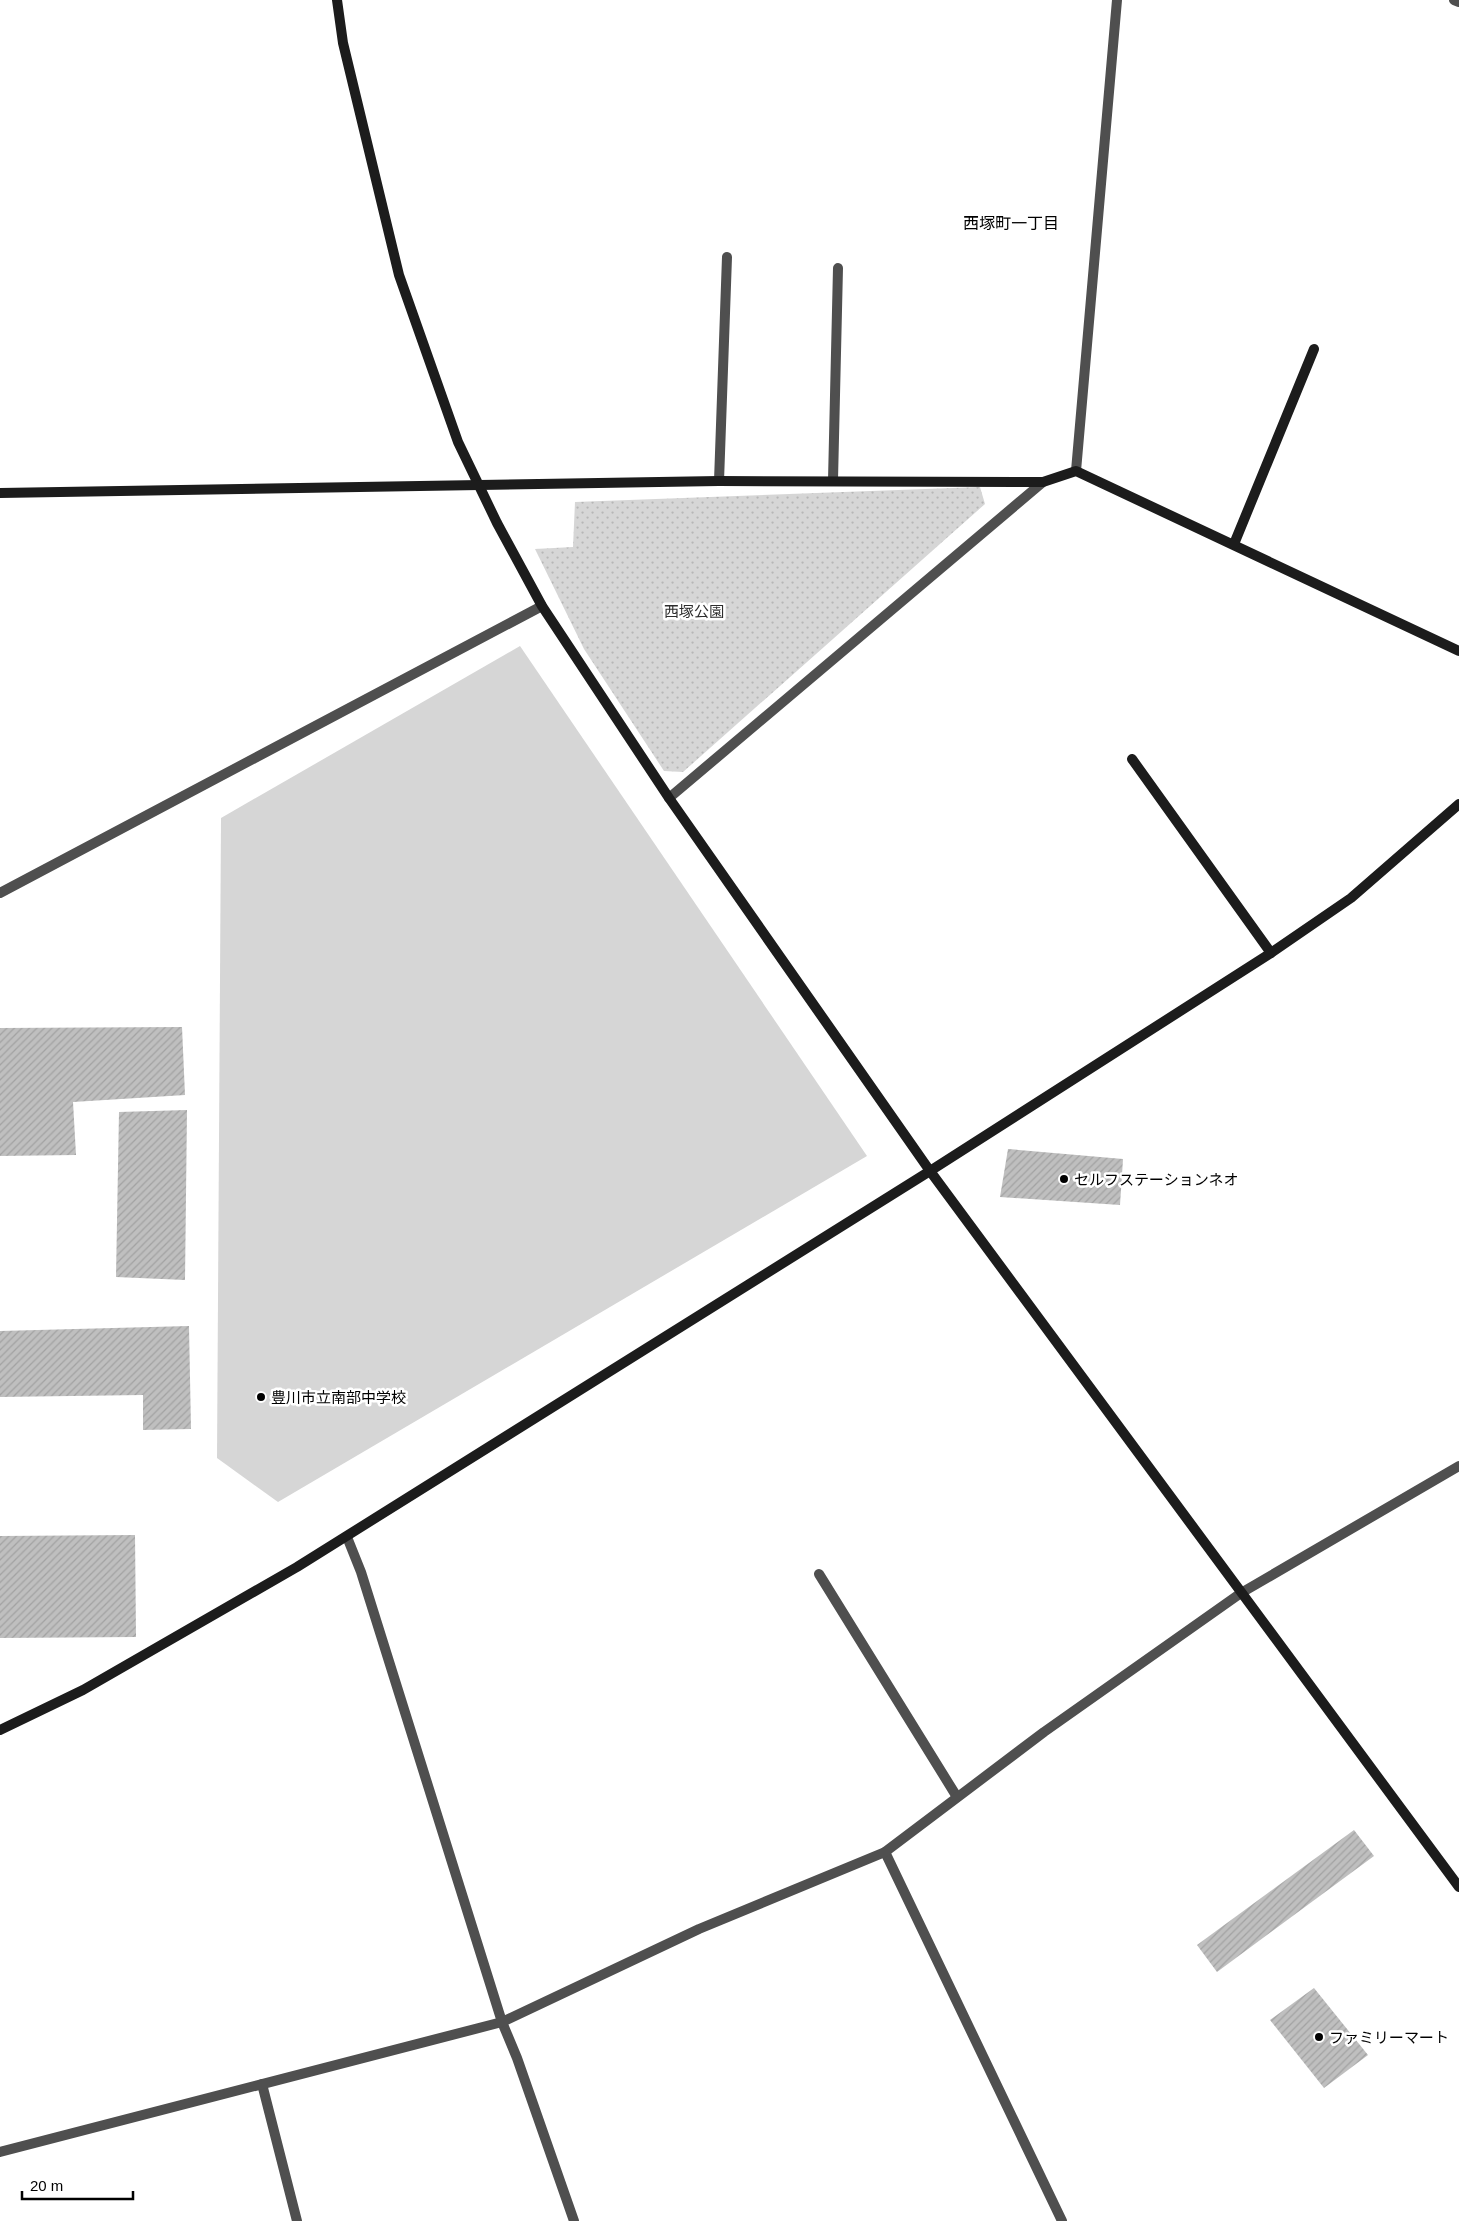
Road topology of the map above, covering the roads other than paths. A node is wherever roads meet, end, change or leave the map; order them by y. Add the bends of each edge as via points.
1 (337, 0) edge
2 (1117, 0) edge
3 (1454, 0) edge
4 (1459, 2) edge
5 (727, 257) dead end
6 (838, 268) dead end
7 (1314, 349) dead end
8 (1076, 471) junction
9 (833, 480) junction
10 (719, 481) junction
11 (1043, 482) junction
12 (479, 484) junction
13 (0, 493) edge
14 (1234, 544) junction
15 (542, 606) junction
16 (1459, 651) edge
17 (1132, 759) dead end
18 (669, 798) junction
19 (1459, 804) edge
20 (0, 893) edge
21 (1271, 953) junction
22 (930, 1171) junction
23 (1459, 1466) edge
24 (347, 1537) junction
25 (819, 1574) dead end
26 (1241, 1593) junction
27 (0, 1730) edge
28 (957, 1797) junction
29 (885, 1852) junction
30 (1459, 1888) edge
31 (502, 2022) junction
32 (262, 2084) junction
33 (0, 2152) edge
34 (297, 2221) edge
35 (574, 2221) edge
36 (1062, 2221) edge

1 - 12 street via 343,43 399,275 458,442
2 - 8 street
3 - 4 street
5 - 10 street
6 - 9 street
7 - 14 street
8 - 11 street
8 - 14 street
9 - 10 street
9 - 11 street
10 - 12 street
11 - 18 street
12 - 13 street
12 - 15 street
14 - 16 street
15 - 18 street
15 - 20 street
17 - 21 street
18 - 22 street
19 - 21 street via 1351,898
21 - 22 street
22 - 24 street
22 - 26 street
23 - 26 street
24 - 27 street via 83,1690
24 - 31 street via 361,1572
25 - 28 street
26 - 28 street
26 - 30 street
28 - 29 street
29 - 31 street via 699,1929
29 - 36 street
31 - 32 street
31 - 35 street
32 - 33 street
32 - 34 street

